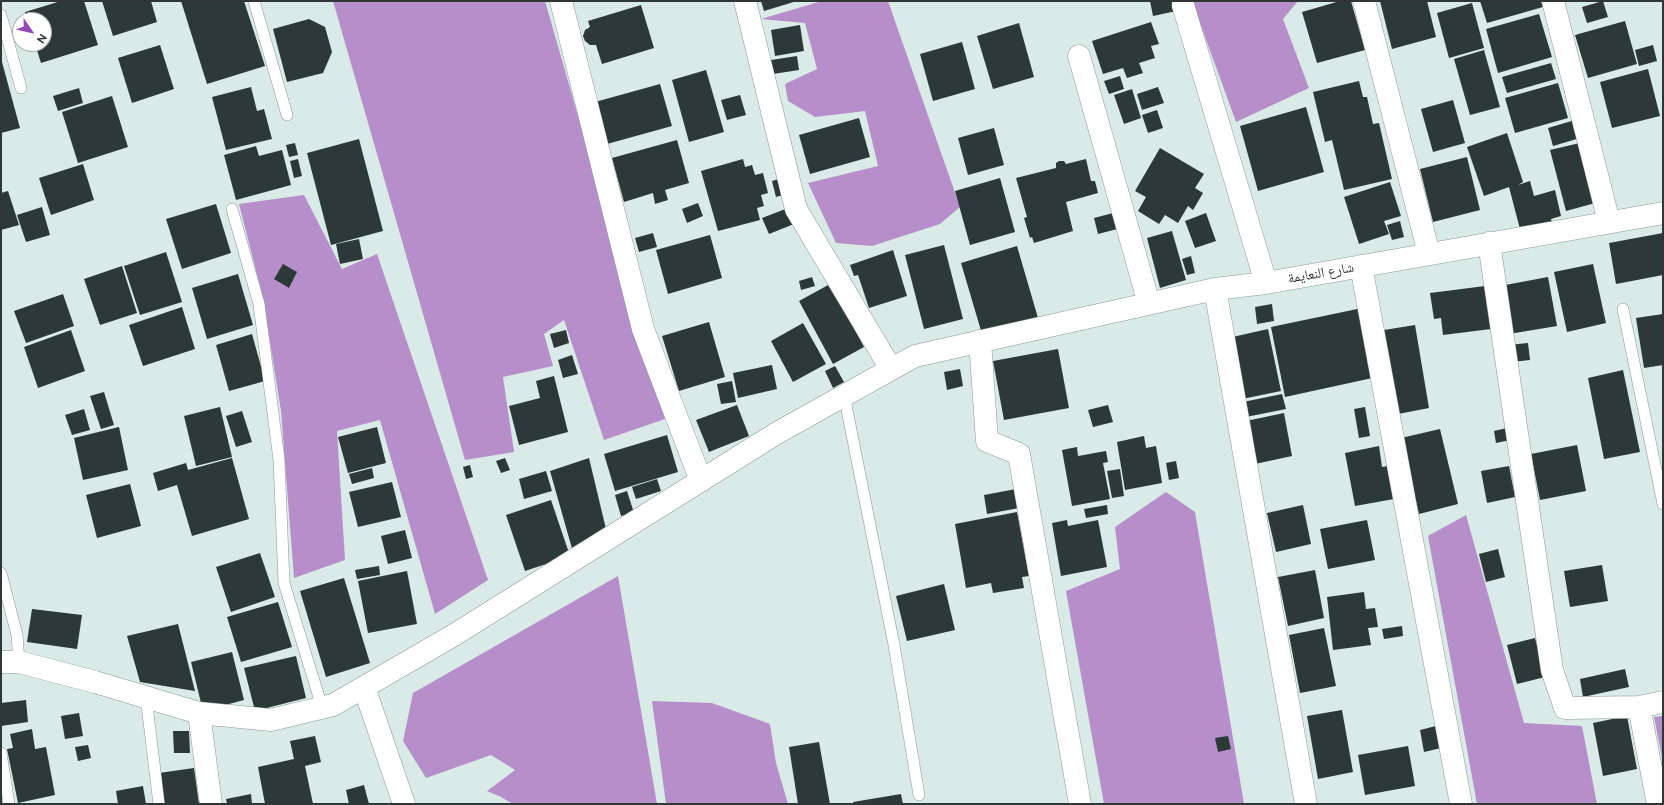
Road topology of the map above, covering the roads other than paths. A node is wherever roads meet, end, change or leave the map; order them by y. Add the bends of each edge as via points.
1 (254, 1) edge
2 (561, 1) edge
3 (745, 1) edge
4 (1364, 1) edge
5 (1553, 1) edge
6 (1183, 5) dead end
7 (1, 15) edge
8 (1079, 56) dead end
9 (21, 88) dead end
10 (287, 115) dead end
11 (232, 209) dead end
12 (1663, 213) edge
13 (1608, 222) junction
14 (1489, 243) junction
15 (1429, 254) junction
16 (1361, 266) junction
17 (1266, 283) junction
18 (1215, 289) junction
19 (1148, 304) junction
20 (1623, 309) dead end
21 (980, 342) junction
22 (891, 369) junction
23 (844, 395) junction
24 (701, 481) junction
25 (1663, 504) edge
26 (1, 573) edge
27 (10, 662) edge
28 (364, 687) junction
29 (146, 697) junction
30 (1663, 702) edge
31 (322, 707) junction
32 (1639, 707) junction
33 (199, 713) junction
34 (1, 753) edge
35 (919, 795) dead end
36 (10, 804) edge
37 (159, 804) edge
38 (211, 804) edge
39 (404, 804) edge
40 (1080, 804) edge
41 (1306, 804) edge
42 (1461, 804) edge
43 (1658, 804) edge

1 - 10 lane
2 - 24 street via 643,329
3 - 22 street via 796,209
4 - 15 street
5 - 13 street
6 - 17 street
7 - 9 lane
8 - 19 street
11 - 31 lane via 259,304 279,460 284,583
12 - 13 street, شارع النعايمة
13 - 14 street, شارع النعايمة
14 - 15 street, شارع النعايمة
14 - 32 street via 1552,670 1565,708
15 - 16 street, شارع النعايمة
16 - 17 street, شارع النعايمة
16 - 42 street
17 - 18 street, شارع النعايمة
18 - 19 street, شارع النعايمة
18 - 41 street
19 - 21 street, شارع النعايمة
20 - 25 lane
21 - 22 street, شارع النعايمة via 914,356
21 - 40 street via 987,441 1019,454
22 - 23 street, شارع النعايمة
23 - 24 street, شارع النعايمة via 776,433
23 - 35 lane via 894,645
24 - 28 street, شارع النعايمة via 454,635
26 - 27 lane via 17,635
27 - 29 street, شارع النعايمة
28 - 31 street, شارع النعايمة via 333,705
28 - 39 street
29 - 33 street, شارع النعايمة
29 - 37 lane
30 - 32 street
31 - 33 street, شارع النعايمة via 271,720
32 - 43 street
33 - 38 street
34 - 36 lane

